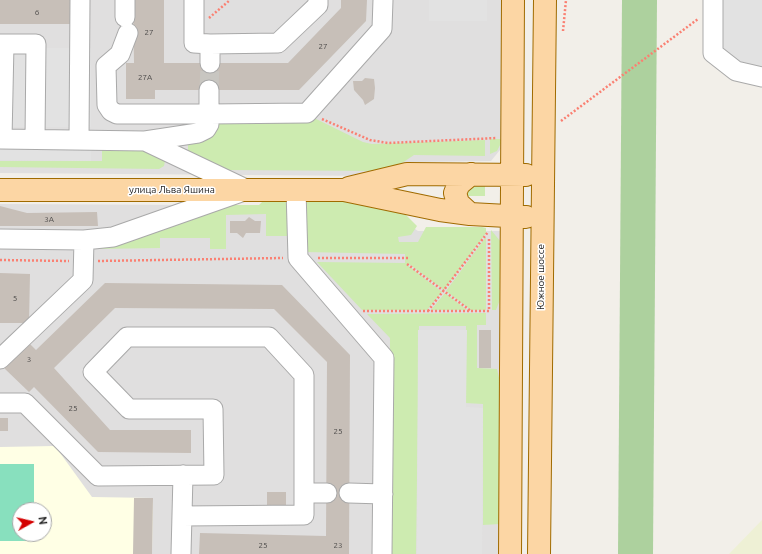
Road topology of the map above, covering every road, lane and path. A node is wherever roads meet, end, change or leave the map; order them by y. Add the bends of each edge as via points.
1 (80, 0) edge
2 (194, 0) edge
3 (230, 0) edge
4 (318, 0) edge
5 (383, 0) edge
6 (513, 0) edge
7 (544, 0) edge
8 (713, 0) edge
9 (126, 17) edge
10 (700, 18) dead end
11 (194, 31) junction
12 (2, 44) edge
13 (210, 44) junction
14 (210, 62) tunnel mouth
15 (762, 77) edge
16 (209, 90) tunnel mouth
17 (307, 113) junction
18 (209, 114) junction
19 (557, 124) dead end
20 (512, 137) junction
21 (1, 139) edge
22 (35, 139) junction
23 (79, 140) junction
24 (145, 141) junction
25 (471, 174) junction
26 (512, 175) junction
27 (542, 175) junction
28 (0, 190) edge
29 (248, 190) junction
30 (296, 190) junction
31 (344, 190) junction
32 (470, 214) junction
33 (512, 217) junction
34 (542, 217) junction
35 (489, 230) dead end
36 (489, 238) dead end
37 (0, 239) edge
38 (84, 240) junction
39 (298, 258) junction
40 (409, 258) dead end
41 (0, 260) edge
42 (84, 261) junction
43 (407, 264) dead end
44 (444, 292) junction
45 (342, 311) junction
46 (428, 311) junction
47 (471, 311) junction
48 (0, 358) edge
49 (0, 403) edge
50 (183, 474) junction
51 (304, 493) junction
52 (327, 493) dead end
53 (349, 493) dead end
54 (383, 494) junction
55 (182, 516) junction
56 (181, 554) edge
57 (382, 554) edge
58 (510, 554) edge
59 (539, 554) edge

1 - 23 street
2 - 11 street
3 - 11 path
4 - 13 street via 318,5 278,43
5 - 17 street via 382,29
6 - 20 main road
7 - 27 main road, Южное шоссе
8 - 15 street via 713,53 736,71
9 - 18 street via 120,54 106,66 107,105 111,111 117,114
10 - 19 path
11 - 13 street via 194,43
12 - 21 street
12 - 22 street via 36,44
13 - 14 street
16 - 18 street
17 - 18 street
17 - 20 path via 370,140 388,143
18 - 24 street via 206,130
20 - 26 main road
21 - 22 street
22 - 23 street
23 - 24 street
24 - 29 street
25 - 26 main road, улица Льва Яшина
25 - 31 main road, улица Льва Яшина via 408,174
25 - 32 main road via 455,193 458,203
26 - 27 main road, улица Льва Яшина
26 - 33 main road
27 - 34 main road, Южное шоссе
28 - 29 main road, улица Льва Яшина
29 - 30 main road, улица Льва Яшина
29 - 38 street via 113,237
30 - 31 main road, улица Льва Яшина
30 - 39 street
31 - 32 main road, улица Льва Яшина
32 - 33 main road, улица Льва Яшина
33 - 34 main road, улица Льва Яшина
33 - 58 main road
34 - 59 main road, Южное шоссе
35 - 44 path
36 - 47 path via 489,311
37 - 38 street
38 - 42 street
39 - 40 path
39 - 42 path
39 - 45 street
41 - 42 path
42 - 48 street via 83,280
43 - 44 path
44 - 46 path
44 - 47 path
45 - 46 path
45 - 54 street via 384,358
46 - 47 path
49 - 50 street via 25,403 98,476
50 - 51 street via 214,475 213,409 129,409 93,372 127,337 269,337 304,375
50 - 55 street
51 - 52 street
51 - 55 street via 304,515
53 - 54 street
54 - 57 street
55 - 56 street

